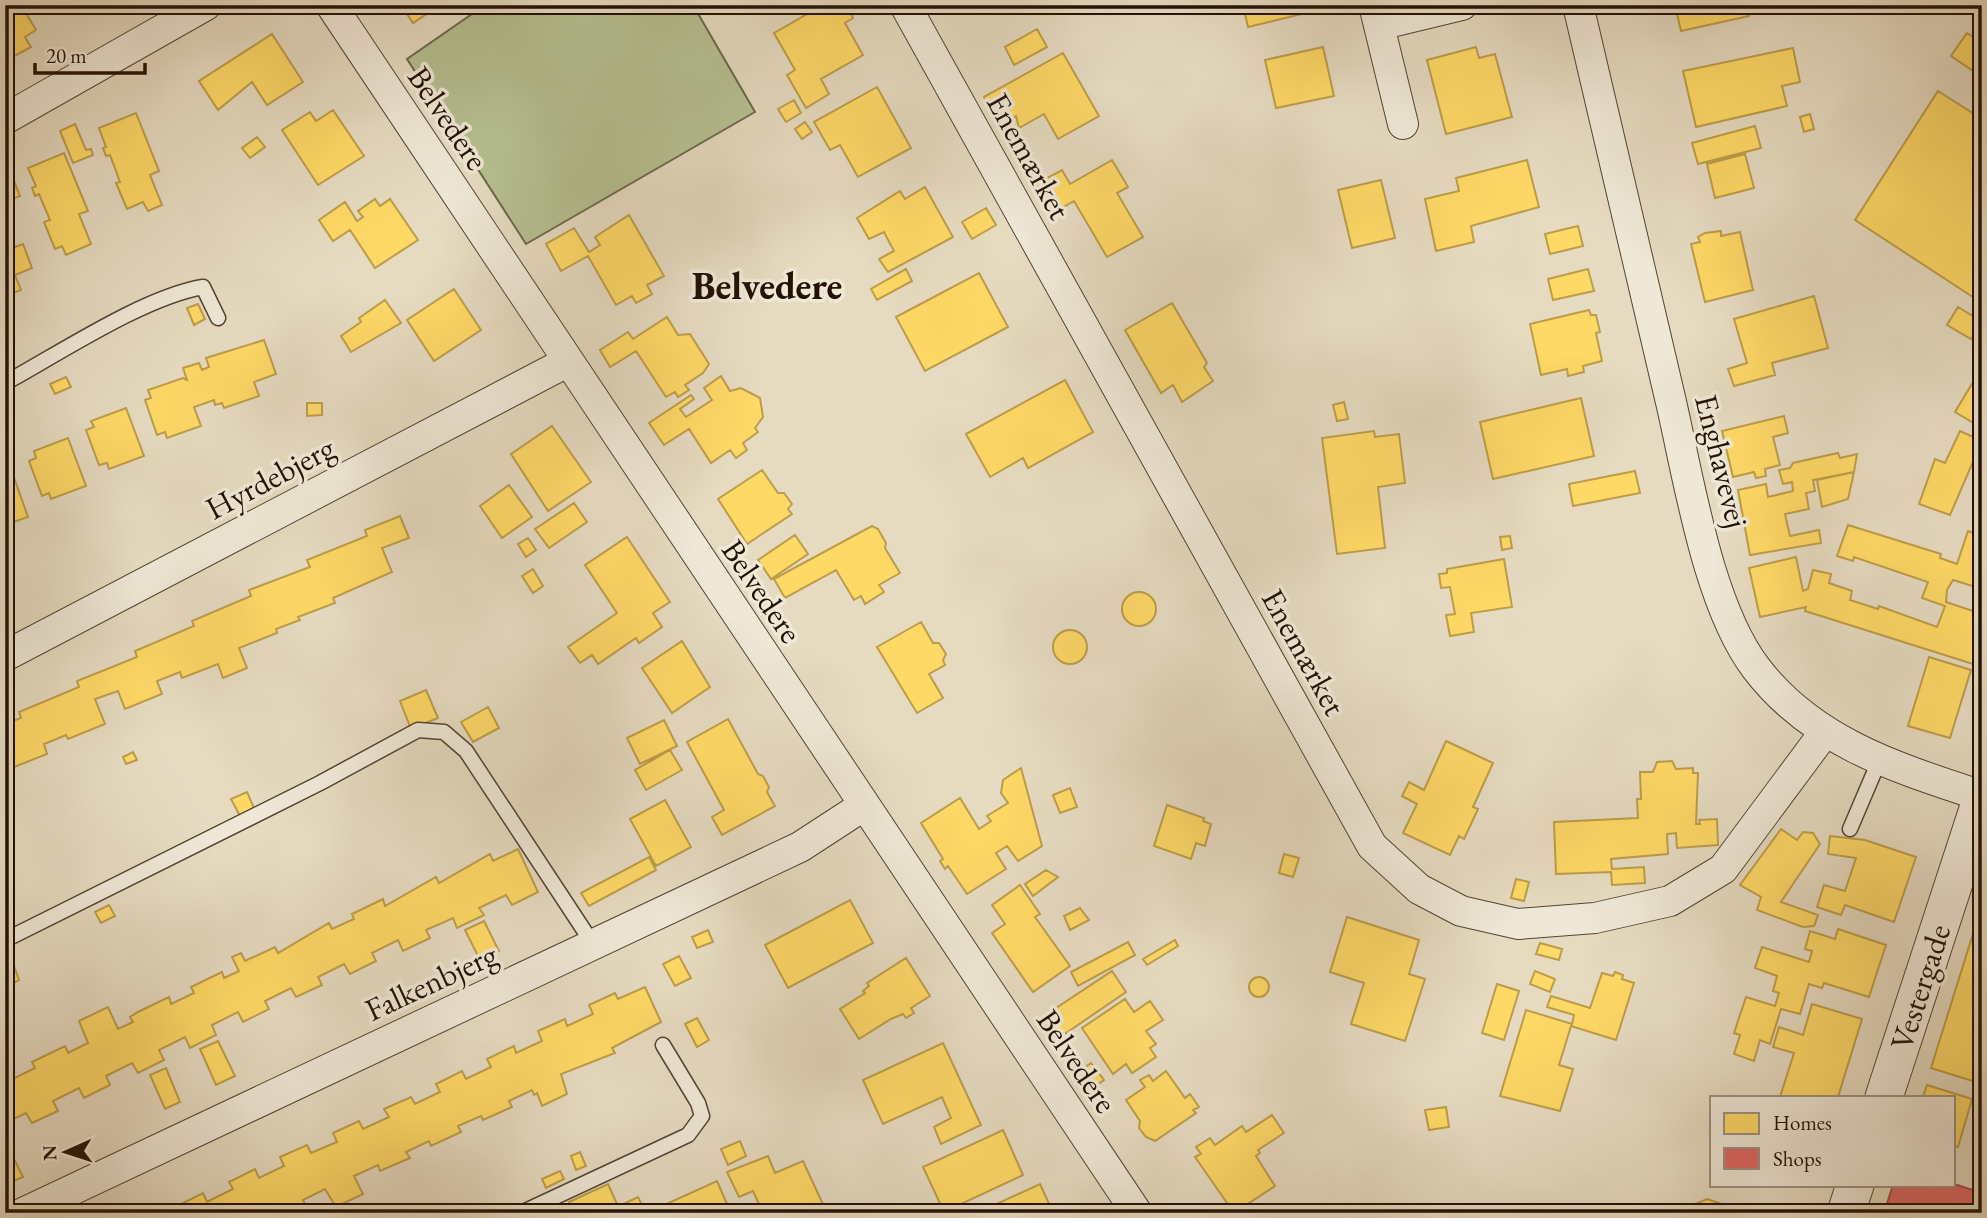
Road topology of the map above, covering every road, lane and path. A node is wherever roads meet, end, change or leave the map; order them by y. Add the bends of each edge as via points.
1 (206, 5) edge
2 (331, 5) edge
3 (905, 5) edge
4 (1462, 5) edge
5 (1578, 5) edge
6 (1376, 15) edge
7 (5, 119) edge
8 (1403, 124) dead end
9 (218, 318) dead end
10 (567, 362) junction
11 (5, 383) edge
12 (5, 656) edge
13 (1824, 733) junction
14 (1879, 761) junction
15 (1982, 796) edge
16 (863, 806) junction
17 (1850, 829) dead end
18 (5, 940) edge
19 (593, 944) junction
20 (663, 1045) dead end
21 (1884, 1096) edge
22 (1855, 1186) edge
23 (23, 1213) edge
24 (521, 1213) edge
25 (1137, 1213) edge
26 (1846, 1213) edge

1 - 7 street
2 - 10 street, Belvedere
3 - 13 street, Enemærket via 1372,846 1419,889 1461,911 1518,924 1595,918 1670,901 1723,869
4 - 6 street
5 - 13 street, Enghavevej via 1721,602 1756,668
6 - 8 street
9 - 11 lane via 203,287 185,290
10 - 12 street, Hyrdebjerg
10 - 16 street, Belvedere
13 - 14 street, Enghavevej
14 - 15 street, Enghavevej
14 - 17 lane
15 - 21 street, Vestergade
16 - 19 street, Falkenbjerg via 800,847
16 - 25 street, Belvedere
18 - 19 lane via 418,730 444,732 466,751
19 - 23 street, Falkenbjerg
20 - 24 lane via 702,1116 688,1135
22 - 26 street

